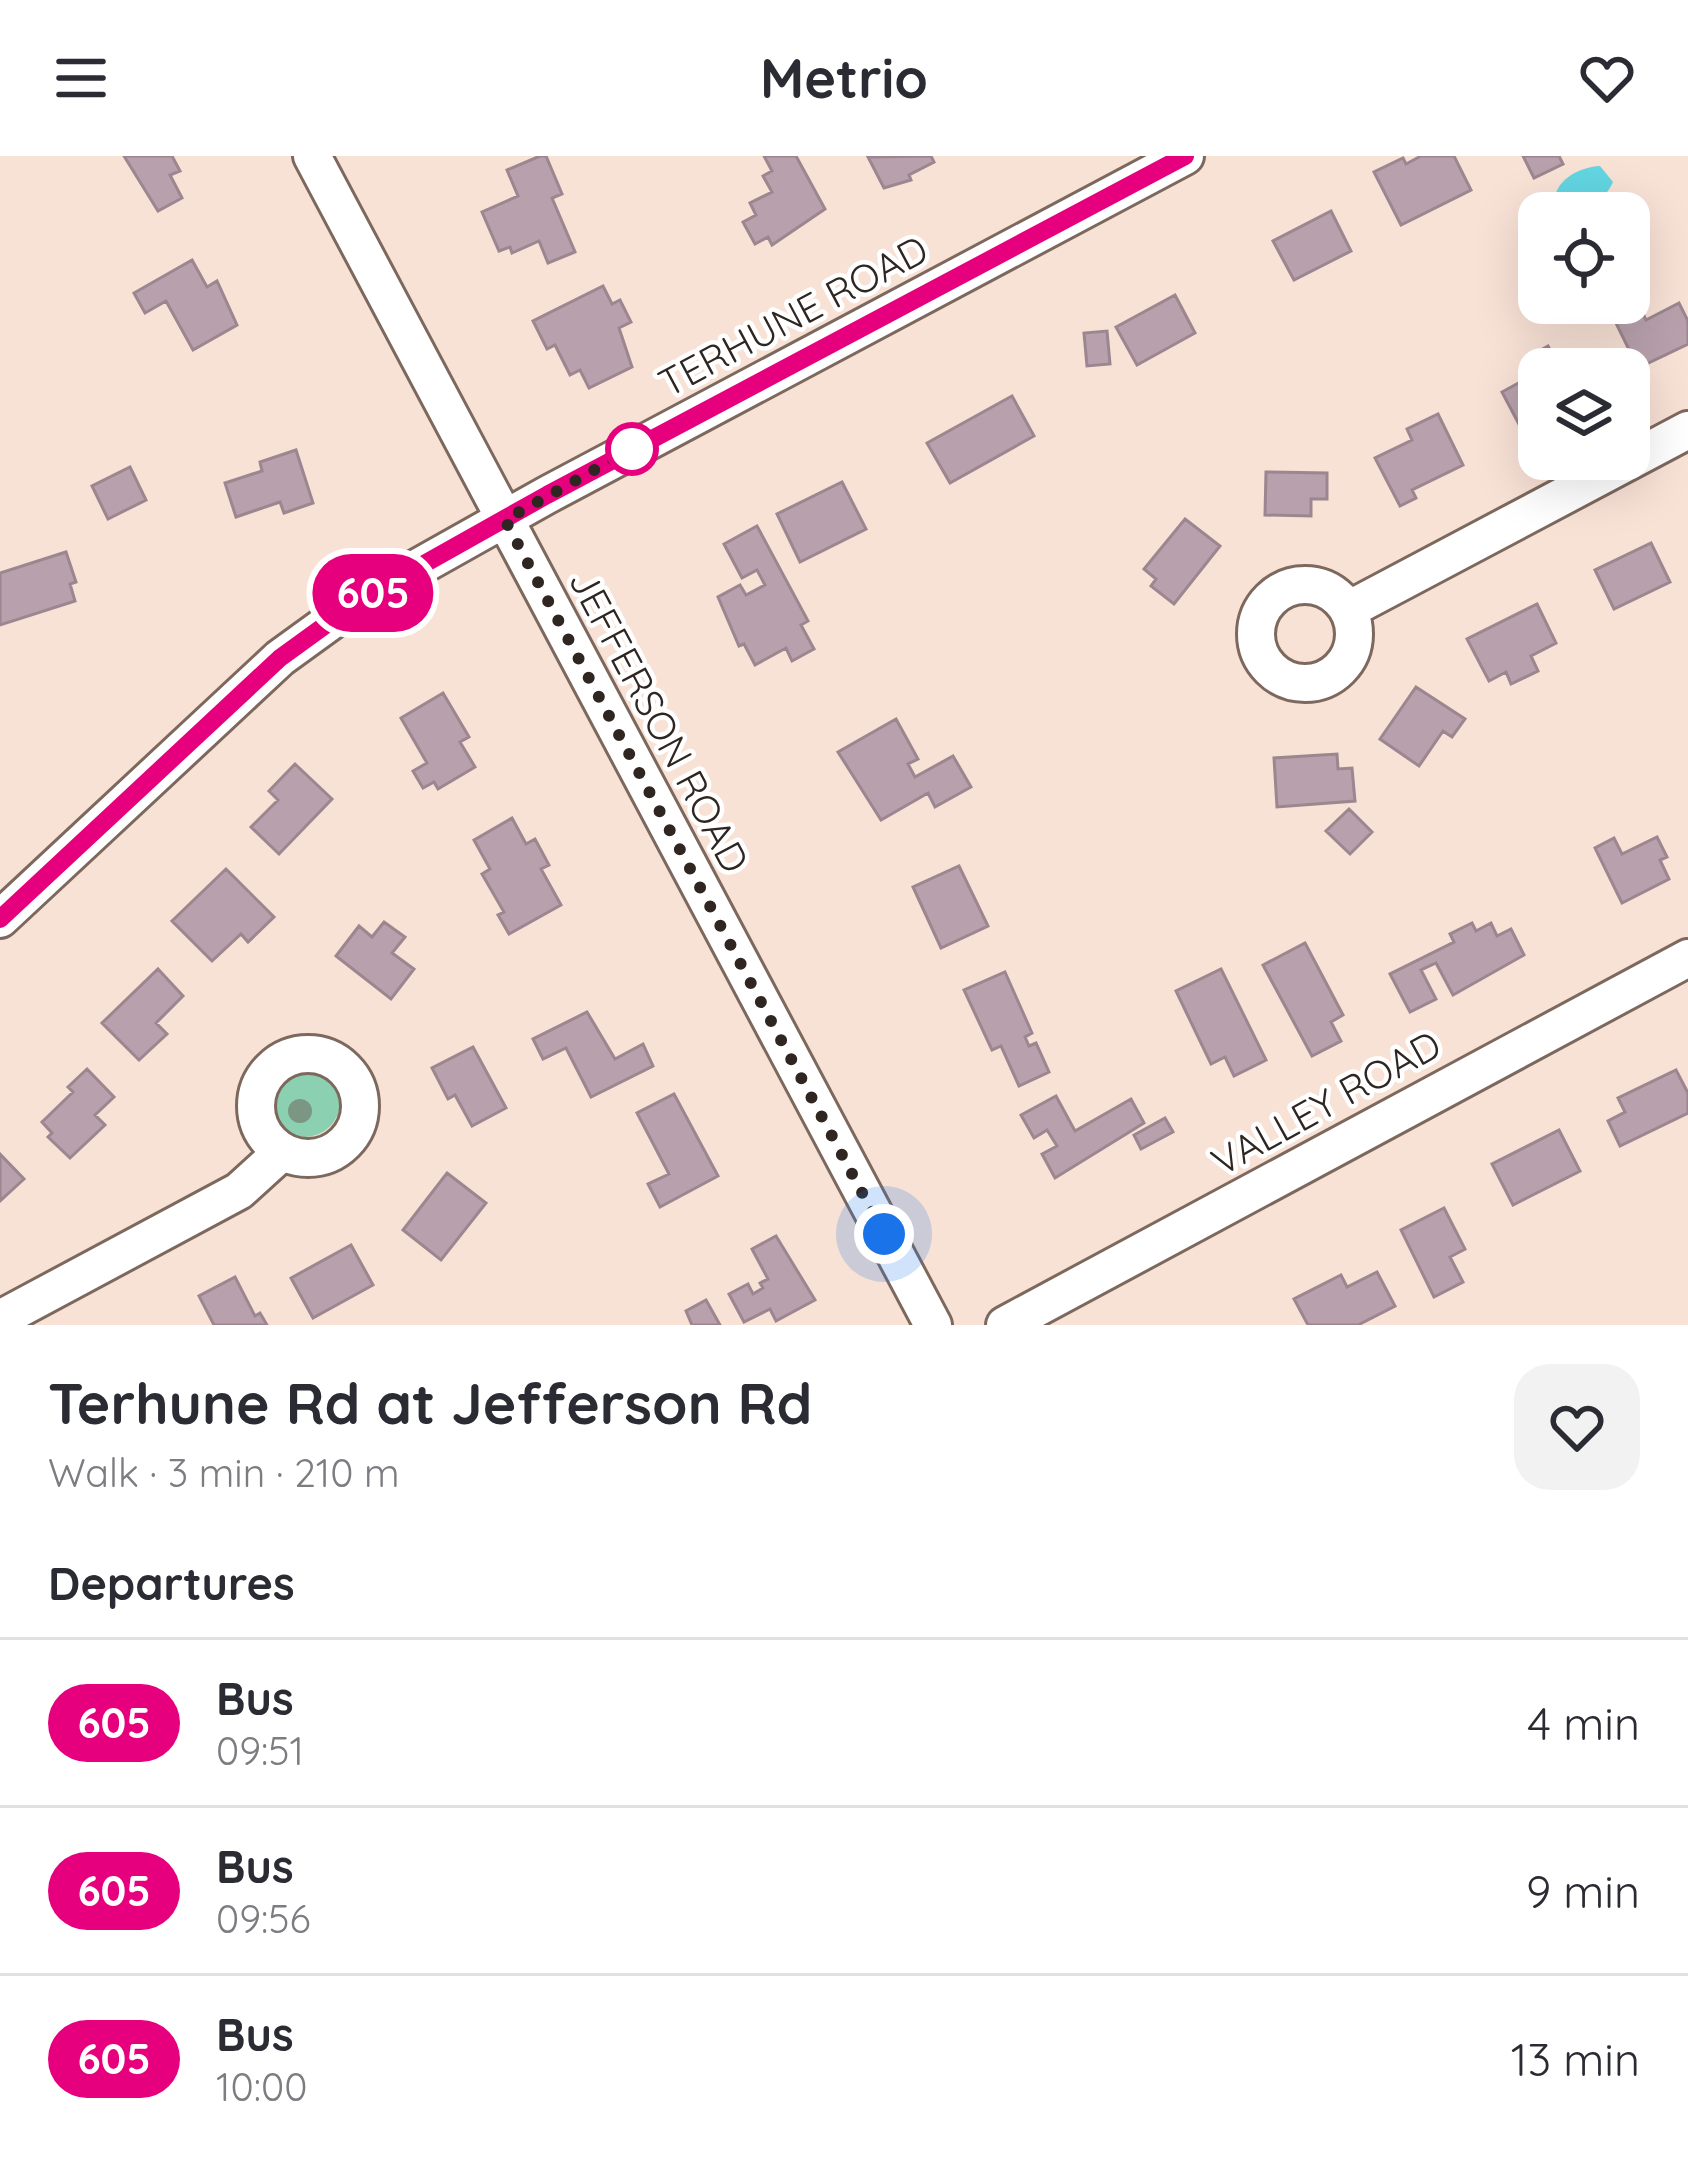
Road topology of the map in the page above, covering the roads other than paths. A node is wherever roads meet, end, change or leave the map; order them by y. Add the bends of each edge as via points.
1 (312, 156) edge
2 (1185, 156) edge
3 (1141, 166) edge
4 (1688, 430) edge
5 (505, 520) junction
6 (1348, 610) dead end
7 (0, 919) edge
8 (1688, 958) edge
9 (282, 1152) dead end
10 (0, 1319) edge
11 (933, 1325) edge
12 (1005, 1325) edge

1 - 5 street, JEFFERSON ROAD
2 - 3 street, TERHUNE ROAD
3 - 5 street, TERHUNE ROAD
4 - 6 street
5 - 7 street, TERHUNE ROAD via 360,600 280,658
5 - 11 street, JEFFERSON ROAD
8 - 12 street, VALLEY ROAD
9 - 10 street via 238,1191

